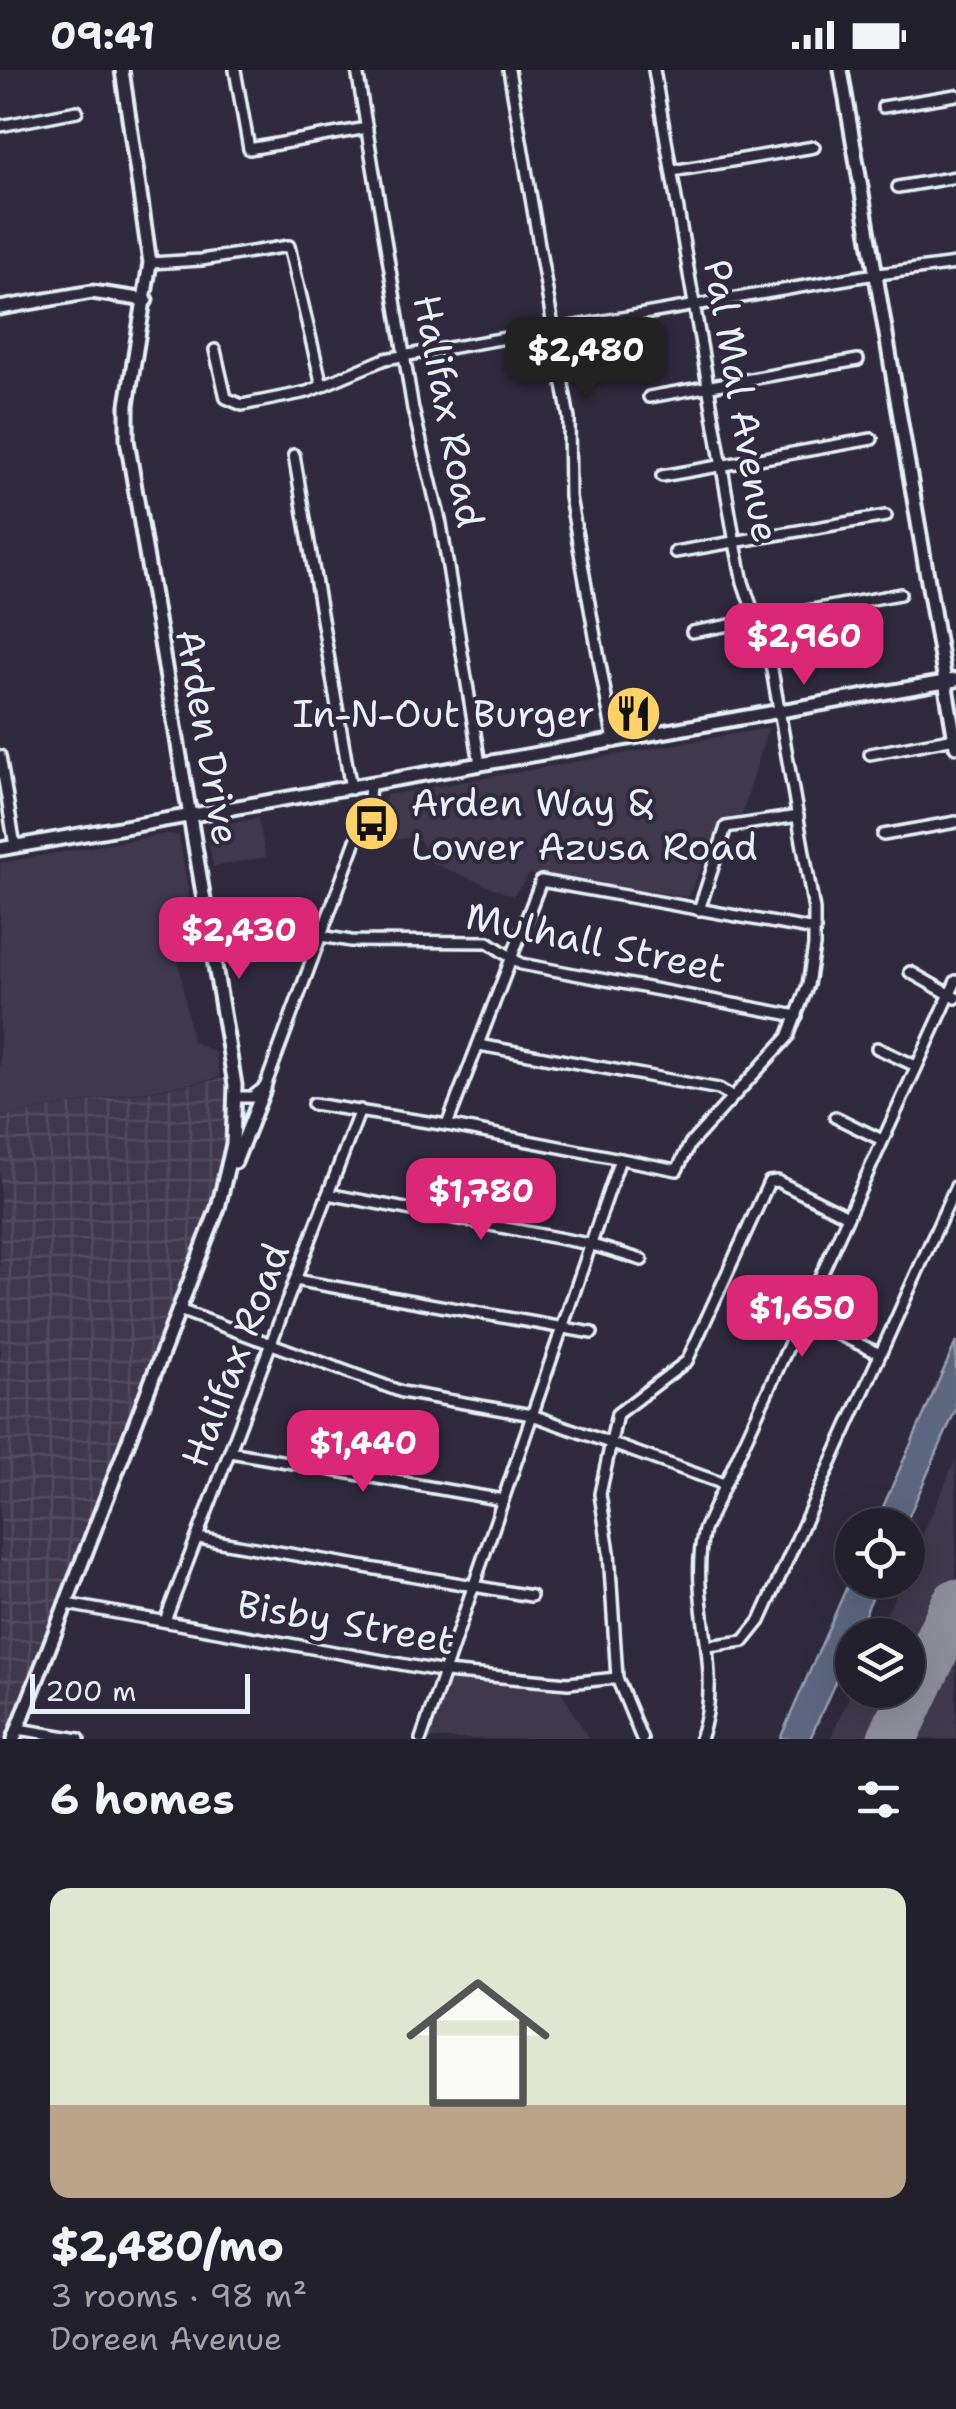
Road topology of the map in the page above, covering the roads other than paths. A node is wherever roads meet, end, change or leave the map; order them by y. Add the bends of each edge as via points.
1 (122, 70) edge
2 (235, 70) edge
3 (357, 70) edge
4 (509, 70) edge
5 (654, 70) edge
6 (841, 70) edge
7 (956, 95) edge
8 (884, 107) dead end
9 (77, 111) dead end
10 (0, 126) edge
11 (366, 128) junction
12 (814, 147) dead end
13 (672, 171) junction
14 (956, 177) edge
15 (898, 187) dead end
16 (150, 262) junction
17 (956, 264) edge
18 (876, 274) junction
19 (146, 300) junction
20 (694, 306) junction
21 (0, 308) edge
22 (554, 330) junction
23 (215, 350) dead end
24 (404, 356) junction
25 (858, 360) dead end
26 (322, 386) junction
27 (708, 386) junction
28 (650, 397) dead end
29 (872, 439) dead end
30 (294, 455) dead end
31 (722, 464) junction
32 (662, 476) dead end
33 (886, 516) dead end
34 (735, 543) junction
35 (675, 552) dead end
36 (900, 594) dead end
37 (756, 620) junction
38 (692, 632) dead end
39 (951, 681) edge
40 (780, 713) junction
41 (955, 738) edge
42 (614, 742) junction
43 (956, 746) edge
44 (870, 754) dead end
45 (0, 756) edge
46 (480, 764) junction
47 (370, 786) junction
48 (351, 790) junction
49 (798, 816) junction
50 (190, 817) junction
51 (956, 822) edge
52 (883, 835) dead end
53 (15, 846) junction
54 (0, 849) edge
55 (699, 910) junction
56 (815, 930) junction
57 (321, 936) junction
58 (512, 957) junction
59 (910, 972) dead end
60 (956, 981) edge
61 (952, 995) edge
62 (797, 1016) junction
63 (479, 1044) junction
64 (877, 1048) dead end
65 (916, 1066) junction
66 (264, 1089) junction
67 (234, 1097) junction
68 (732, 1097) junction
69 (313, 1104) dead end
70 (360, 1110) junction
71 (836, 1116) dead end
72 (448, 1125) junction
73 (882, 1140) junction
74 (620, 1159) junction
75 (226, 1185) junction
76 (956, 1186) edge
77 (328, 1194) junction
78 (848, 1216) junction
79 (589, 1244) junction
80 (642, 1260) dead end
81 (296, 1280) junction
82 (179, 1310) junction
83 (801, 1317) junction
84 (560, 1329) junction
85 (592, 1334) dead end
86 (270, 1347) junction
87 (878, 1353) junction
88 (532, 1416) junction
89 (609, 1442) junction
90 (230, 1452) junction
91 (724, 1484) junction
92 (504, 1500) junction
93 (198, 1538) junction
94 (474, 1585) junction
95 (531, 1596) dead end
96 (67, 1604) junction
97 (165, 1621) junction
98 (708, 1646) junction
99 (445, 1672) junction
100 (616, 1678) junction
101 (16, 1734) edge
102 (78, 1739) edge
103 (421, 1739) edge
104 (642, 1739) edge
105 (700, 1739) edge

1 - 16 street, Arden Drive
2 - 11 street via 249,148
3 - 11 street, Halifax Road
4 - 22 street
5 - 13 street, Pal Mal Avenue
6 - 18 street
7 - 8 street
9 - 10 street
11 - 24 street, Halifax Road
12 - 13 street
13 - 20 street, Pal Mal Avenue
14 - 15 street
16 - 19 street, Arden Drive
16 - 26 street via 290,246
17 - 18 street
18 - 20 street
18 - 39 street
19 - 21 street via 92,292
19 - 50 street, Arden Drive via 126,431
20 - 22 street
20 - 27 street, Pal Mal Avenue
22 - 24 street
22 - 42 street via 570,419 570,497
23 - 26 street via 233,404
24 - 26 street
24 - 46 street, Halifax Road via 441,524
25 - 27 street
27 - 28 street
27 - 31 street, Pal Mal Avenue
29 - 31 street
30 - 48 street
31 - 32 street
31 - 34 street, Pal Mal Avenue
33 - 34 street
34 - 35 street
34 - 37 street, Pal Mal Avenue
36 - 37 street
37 - 38 street
37 - 40 street, Pal Mal Avenue
39 - 40 street
39 - 41 street
40 - 42 street
40 - 49 street, Pal Mal Avenue
41 - 43 street
41 - 44 street
42 - 46 street
45 - 53 street
46 - 47 street
47 - 48 street
47 - 57 street
48 - 50 street
49 - 55 street via 726,827
49 - 56 street, Pal Mal Avenue
50 - 53 street
50 - 67 street, Arden Drive
51 - 52 street
53 - 54 street
55 - 56 street
55 - 58 street via 541,881
56 - 62 street, Pal Mal Avenue
57 - 58 street, Mulhall Street via 488,942
57 - 66 street
58 - 62 street, Mulhall Street
58 - 63 street
59 - 61 street
60 - 61 street
61 - 65 street
62 - 68 street, Pal Mal Avenue via 788,1037
63 - 68 street
63 - 72 street
64 - 65 street
65 - 73 street
66 - 67 street
66 - 75 street
67 - 75 street, Arden Drive
68 - 74 street, Pal Mal Avenue via 690,1144 677,1170
69 - 70 street
70 - 72 street
70 - 77 street, Halifax Road
71 - 73 street
72 - 74 street
73 - 78 street
74 - 79 street
75 - 82 street, Arden Drive
76 - 87 street
77 - 79 street
77 - 81 street, Halifax Road
78 - 83 street
78 - 89 street via 768,1182 687,1361 617,1414
79 - 80 street
79 - 84 street
81 - 84 street
81 - 86 street, Halifax Road
82 - 86 street
82 - 96 street, Arden Drive
83 - 87 street
83 - 91 street
84 - 85 street
84 - 88 street
86 - 88 street via 402,1392
86 - 90 street, Halifax Road
87 - 98 street via 760,1621 744,1642
88 - 89 street
88 - 92 street
89 - 91 street
89 - 100 street via 600,1494
90 - 92 street
90 - 93 street, Halifax Road
91 - 98 street via 697,1566
92 - 94 street
93 - 94 street
93 - 97 street, Halifax Road
94 - 95 street
94 - 99 street
96 - 97 street, Bisby Street
96 - 101 street, Arden Drive
97 - 99 street, Bisby Street
98 - 105 street via 710,1702
99 - 100 street, Bisby Street via 568,1683
99 - 103 street
100 - 104 street
101 - 102 street

